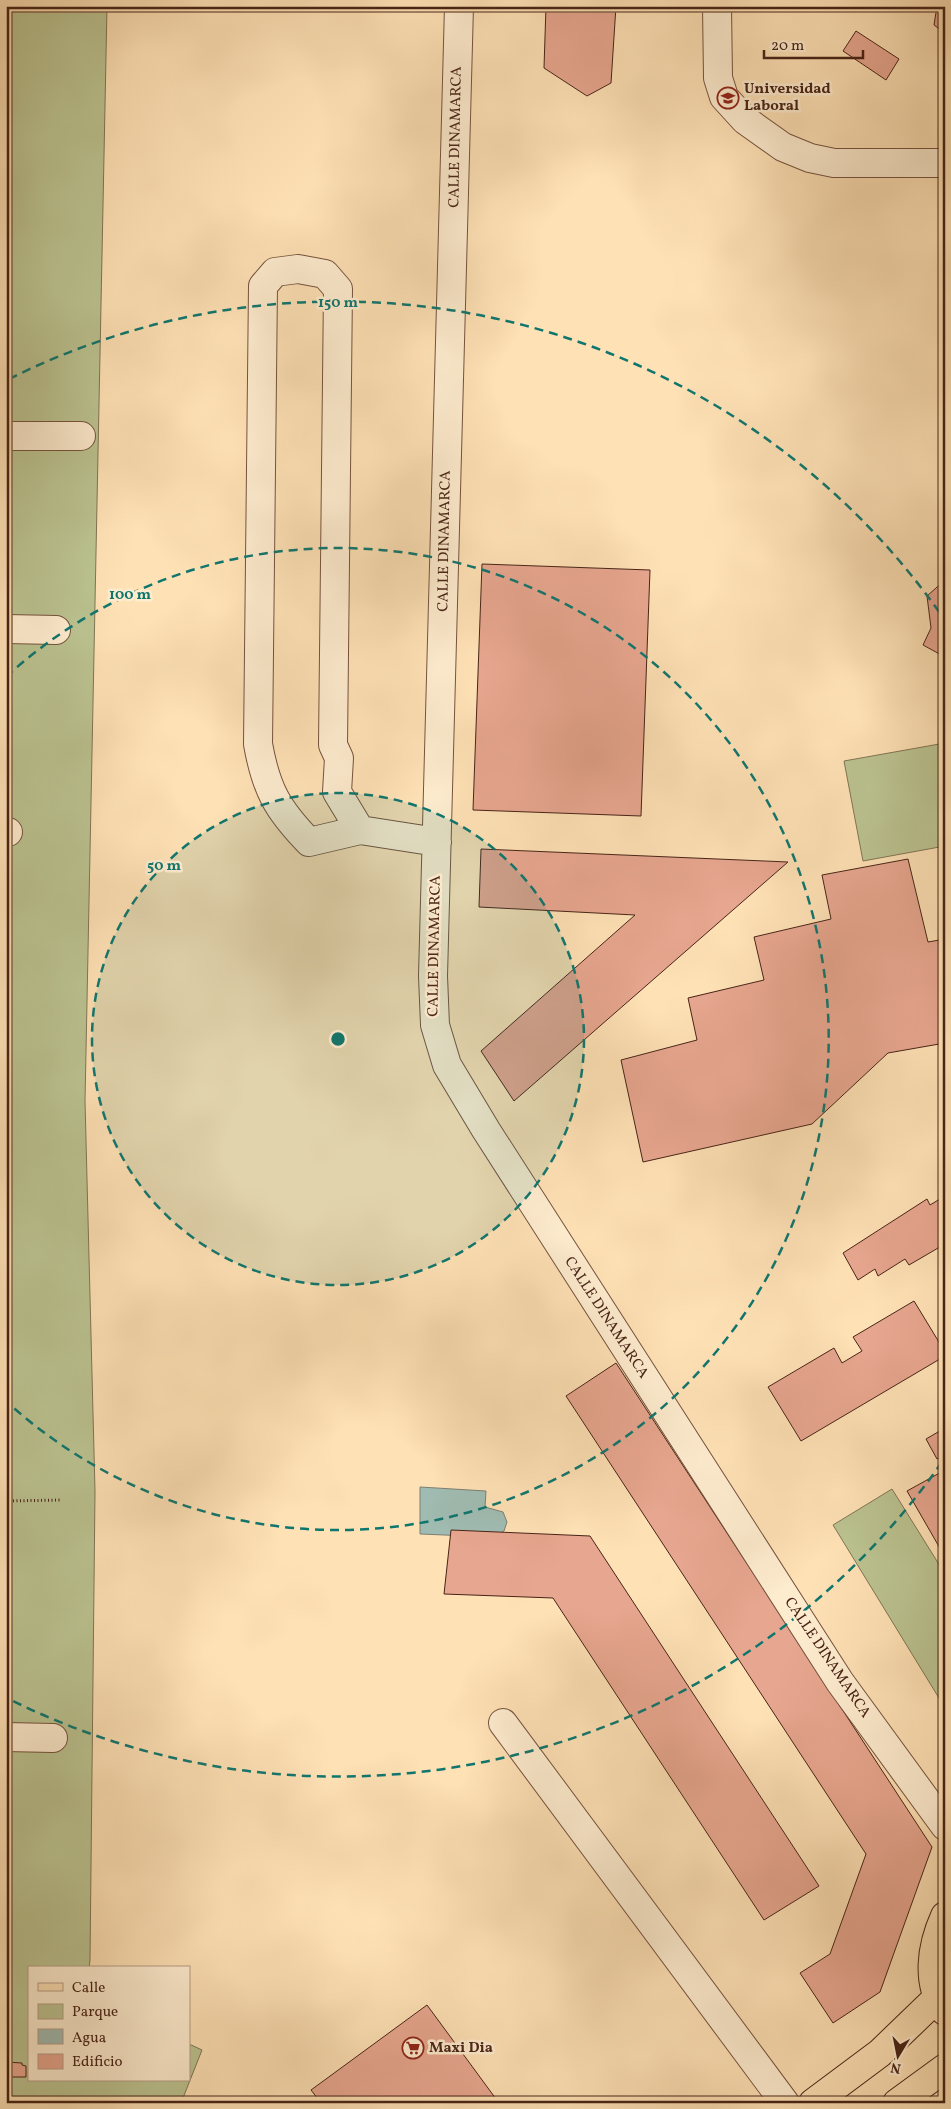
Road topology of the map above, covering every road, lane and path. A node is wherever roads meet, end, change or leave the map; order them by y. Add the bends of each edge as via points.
1 (459, 6) edge
2 (717, 6) edge
3 (945, 163) edge
4 (6, 436) edge
5 (81, 436) dead end
6 (6, 629) edge
7 (56, 630) dead end
8 (360, 830) junction
9 (437, 842) junction
10 (62, 1500) dead end
11 (6, 1501) edge
12 (503, 1724) dead end
13 (6, 1737) edge
14 (53, 1738) dead end
15 (945, 1826) edge
16 (945, 1916) edge
17 (941, 2005) edge
18 (945, 2068) edge
19 (785, 2103) edge
20 (813, 2103) edge
21 (898, 2103) edge

1 - 9 street, CALLE DINAMARCA
2 - 3 street via 718,78 724,98 745,120 783,147 834,163
4 - 5 street
6 - 7 street
8 - 8 street via 309,842 289,821 271,794 258,744 263,286 275,272 298,269 325,274 338,289 333,745 339,758 337,792
8 - 9 street
9 - 15 street, CALLE DINAMARCA via 433,976 435,1025 447,1065 840,1682
10 - 11 path
12 - 19 street
13 - 14 street
16 - 17 main road via 934,1944 932,1962
17 - 20 main road
18 - 21 main road

